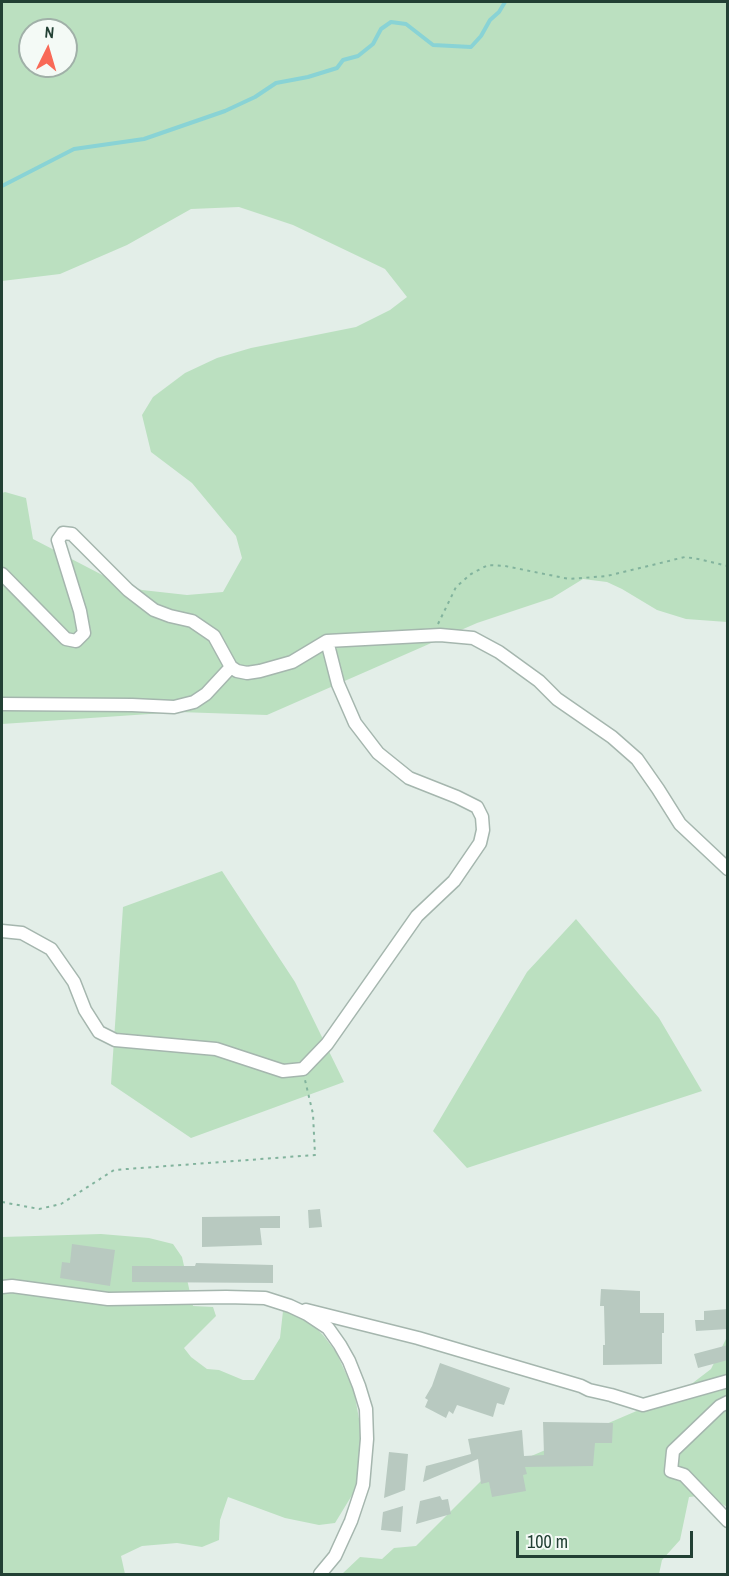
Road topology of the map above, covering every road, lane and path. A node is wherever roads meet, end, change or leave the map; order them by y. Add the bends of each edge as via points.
1 (728, 566) edge
2 (2, 574) edge
3 (433, 636) junction
4 (327, 641) junction
5 (231, 667) junction
6 (2, 704) edge
7 (728, 869) edge
8 (2, 931) edge
9 (303, 1069) junction
10 (2, 1203) edge
11 (2, 1287) edge
12 (290, 1306) junction
13 (728, 1381) edge
14 (728, 1402) edge
15 (728, 1521) edge
16 (320, 1575) edge

1 - 3 path via 685,557 607,576 569,579 488,565 456,587
2 - 5 street via 66,639 76,641 84,633 80,610 58,540 63,532 72,534 128,590 154,610 192,621 214,636
3 - 4 street
3 - 7 street via 473,638 499,652 612,737 636,759 680,824
4 - 5 street via 292,662 260,671 246,673
4 - 9 street via 338,684 355,723 378,753 409,778 477,807 483,830 480,843 454,881 417,916 327,1044
5 - 6 street via 206,694 174,707
8 - 9 street via 22,933 51,950 74,982 99,1032 115,1040 216,1049 284,1071
9 - 10 path via 314,1114 315,1155 114,1170 61,1204 39,1209
11 - 12 street via 108,1299 265,1298
12 - 13 street via 418,1338 643,1404
12 - 16 street via 328,1328 349,1361 366,1409 363,1485 335,1556
14 - 15 street via 673,1451 671,1471 684,1475

